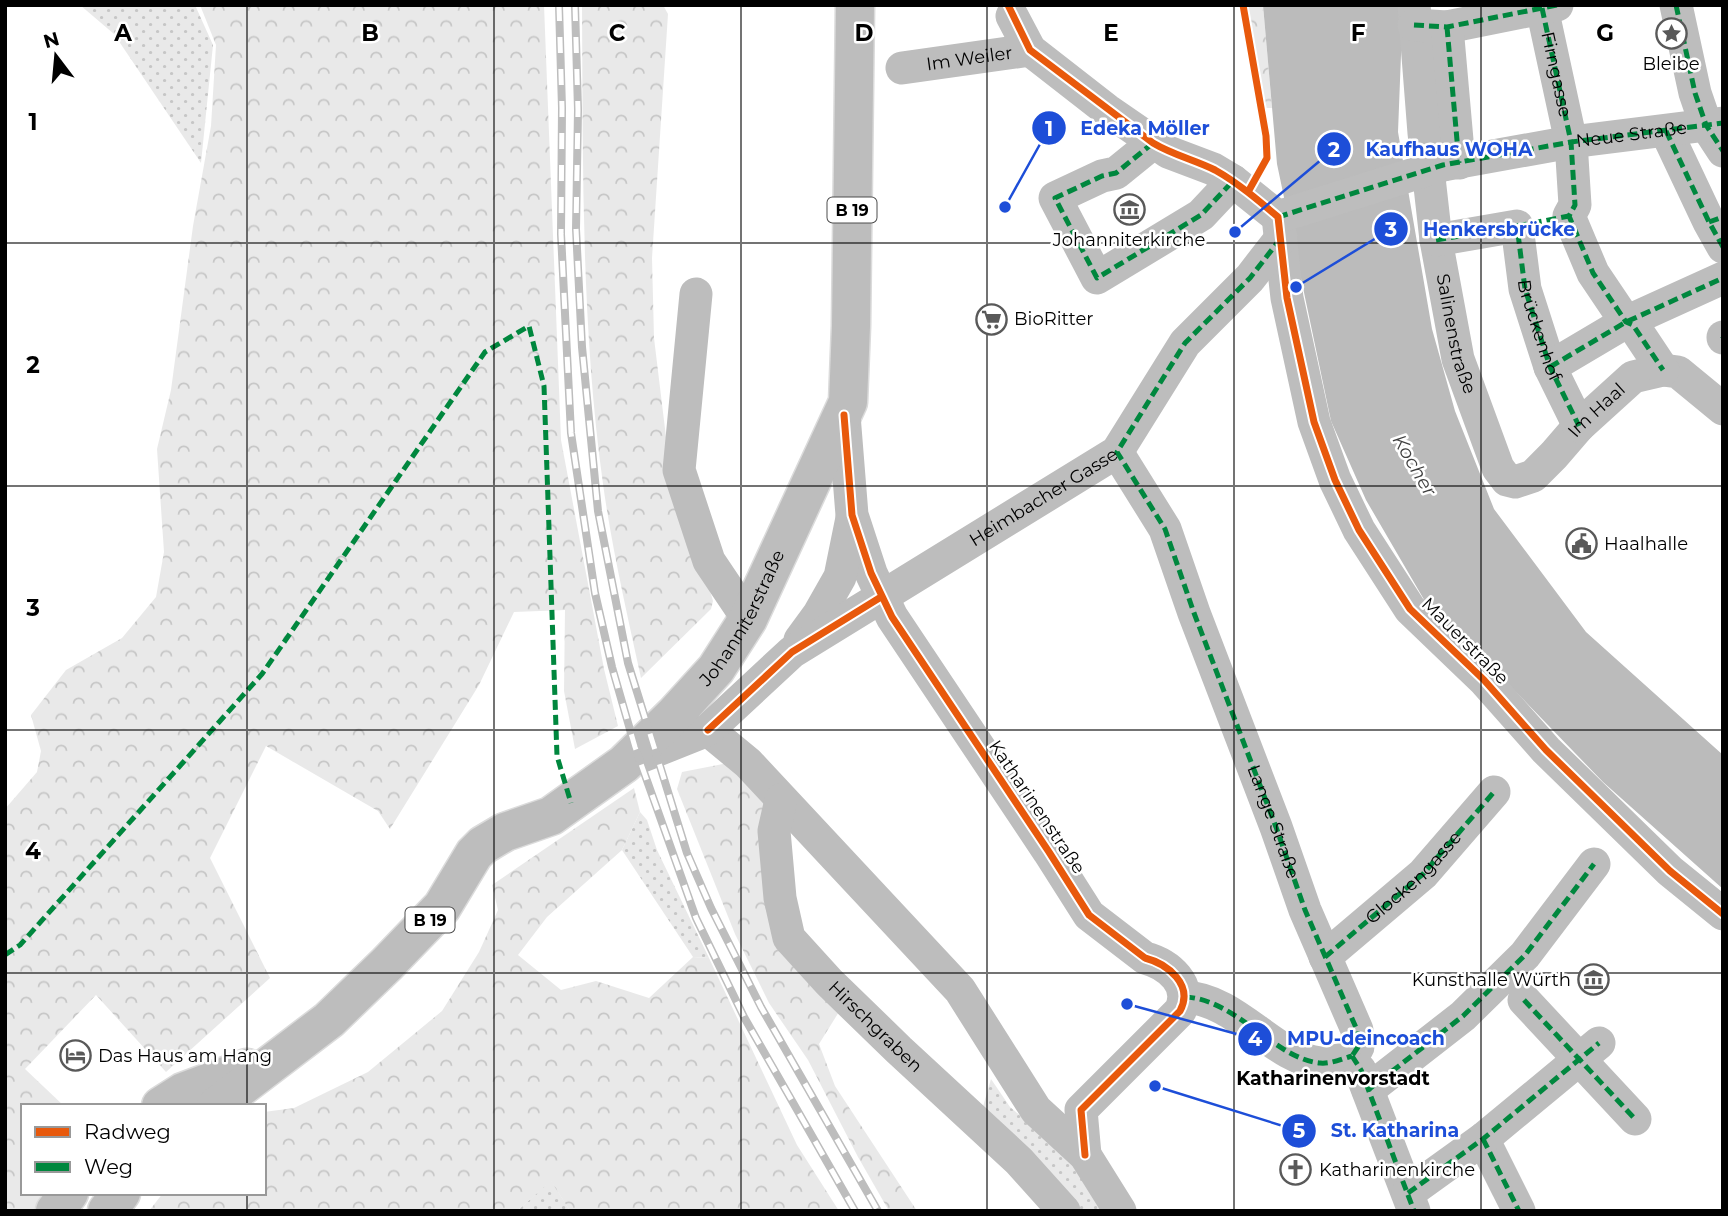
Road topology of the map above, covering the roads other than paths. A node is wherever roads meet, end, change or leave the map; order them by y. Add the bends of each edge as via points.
1 (855, 5) edge
2 (1675, 5) edge
3 (1532, 8) edge
4 (1012, 16) dead end
5 (1425, 19) edge
6 (1030, 50) junction
7 (902, 68) dead end
8 (1666, 131) junction
9 (1717, 133) edge
10 (1572, 142) junction
11 (1153, 143) junction
12 (1451, 164) junction
13 (1233, 181) junction
14 (1569, 216) junction
15 (1281, 223) junction
16 (1517, 226) junction
17 (1718, 229) edge
18 (1436, 240) junction
19 (1723, 278) edge
20 (696, 294) dead end
21 (1626, 322) junction
22 (1550, 367) junction
23 (1663, 370) junction
24 (1723, 409) edge
25 (844, 415) junction
26 (1579, 426) junction
27 (1117, 452) junction
28 (1515, 482) joint
29 (852, 515) junction
30 (881, 597) junction
31 (748, 619) junction
32 (792, 652) junction
33 (716, 669) junction
34 (708, 730) junction
35 (624, 764) junction
36 (1494, 792) dead end
37 (781, 800) junction
38 (1594, 864) dead end
39 (1723, 914) edge
40 (1325, 957) junction
41 (1185, 997) junction
42 (1524, 1000) dead end
43 (291, 1051) junction
44 (1590, 1051) junction
45 (1352, 1056) junction
46 (1368, 1090) junction
47 (163, 1104) edge
48 (219, 1104) edge
49 (1036, 1110) junction
50 (1081, 1110) junction
51 (1636, 1119) dead end
52 (1483, 1139) junction
53 (1085, 1155) junction
54 (67, 1195) edge
55 (119, 1195) edge
56 (1411, 1202) edge
57 (55, 1211) edge
58 (107, 1211) edge
59 (1064, 1211) edge
60 (1120, 1211) edge
61 (1519, 1211) edge

1 - 25 main road, Johanniterstraße / B 19 via 851,326
2 - 9 street via 1695,93
3 - 5 street
3 - 10 street, Firngasse
4 - 6 street
5 - 12 street
5 - 18 street, Salinenstraße via 1424,133
6 - 7 street, Im Weiler
6 - 11 street, Im Weiler
8 - 9 street, Neue Straße
8 - 10 street, Neue Straße
8 - 17 street
10 - 12 street, Neue Straße
10 - 14 street, Firngasse via 1575,205
11 - 13 street, Im Weiler
11 - 13 street via 1116,173 1055,198 1097,278 1201,215
12 - 15 street, Neue Straße, bridge
13 - 15 street, Im Weiler
14 - 16 street
14 - 21 street via 1592,273
15 - 27 street, Heimbacher Gasse via 1250,278 1185,343
15 - 39 street, Mauerstraße via 1287,298 1314,422 1335,480 1365,540 1410,609 1484,680 1556,760 1670,871
16 - 18 street
16 - 22 street, Brückenhof via 1525,289
18 - 28 street, Salinenstraße via 1458,359 1497,468
19 - 21 street
20 - 31 street via 679,470 709,561
21 - 22 street
21 - 23 street via 1633,325
22 - 26 street, Brückenhof
23 - 24 street via 1678,372
23 - 26 street, Im Haal via 1633,377
25 - 29 street, Katharinenstraße
25 - 31 main road, Johanniterstraße / B 19
26 - 28 street, Im Haal via 1532,476
27 - 30 street, Heimbacher Gasse
27 - 40 street, Lange Straße via 1165,529
29 - 30 street, Katharinenstraße
29 - 32 street, Katharinenstraße via 840,577
30 - 32 street, Heimbacher Gasse
30 - 41 street, Katharinenstraße via 1089,915 1178,977
31 - 33 main road, Johanniterstraße / B 19
32 - 33 street, Heimbacher Gasse
32 - 34 street, Heimbacher Gasse
33 - 35 main road, Johanniterstraße / B 19
34 - 35 street
34 - 37 street via 748,763
35 - 43 main road, Johanniterstraße / B 19 via 551,816 483,845 442,907 419,932
36 - 40 street, Glockengasse via 1423,874
37 - 49 street via 960,990
37 - 59 street, Hirschgraben via 774,831 789,938 899,1050 1019,1161
38 - 46 street via 1525,955 1462,1016
40 - 45 street, Lange Straße via 1357,1030 1358,1047
41 - 45 street via 1197,997 1239,1017 1280,1047 1318,1063
41 - 50 street via 1180,1011
42 - 44 street
43 - 47 main road, B 19 via 189,1089
43 - 48 main road, B 19
44 - 51 street
44 - 52 street, Lange Straße
45 - 46 street, Lange Straße
46 - 56 street, Lange Straße
49 - 50 street
49 - 53 street
50 - 53 street
52 - 56 street, Lange Straße
52 - 61 street
53 - 60 street
54 - 57 main road
55 - 58 main road

